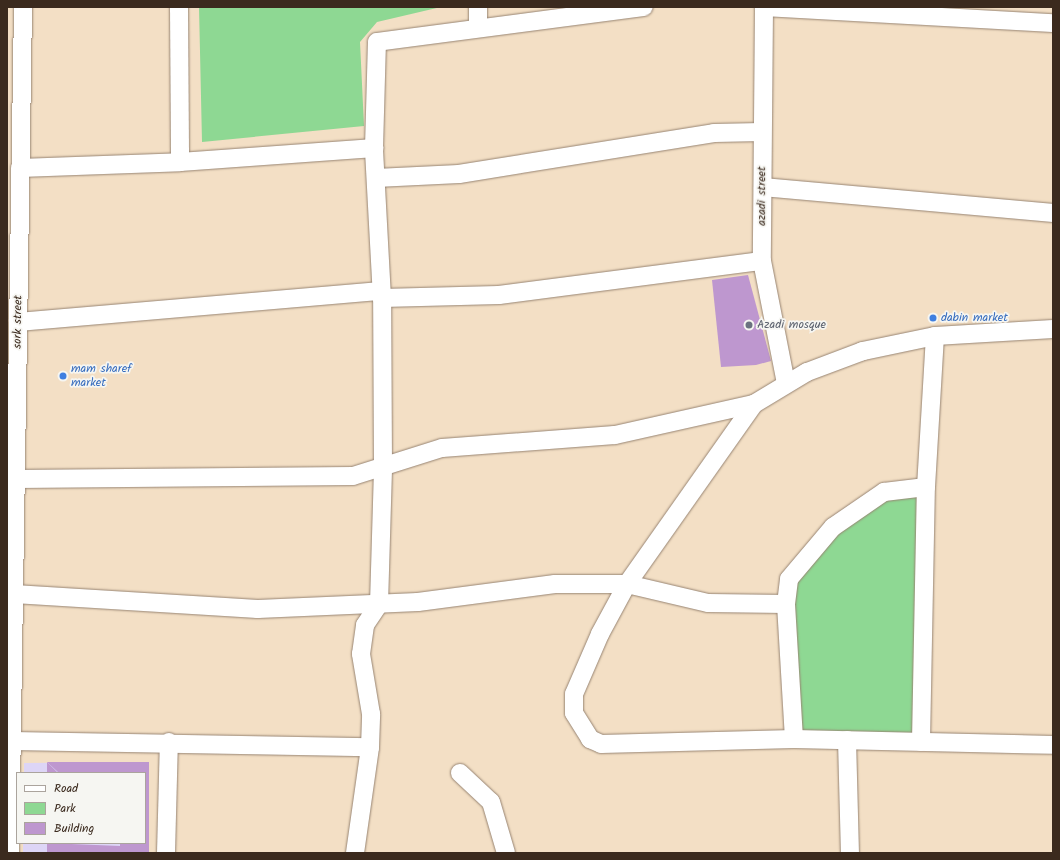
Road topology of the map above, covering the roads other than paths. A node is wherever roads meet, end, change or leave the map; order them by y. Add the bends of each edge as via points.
1 (23, 7) edge
2 (179, 7) edge
3 (478, 7) edge
4 (644, 7) edge
5 (764, 7) edge
6 (620, 9) edge
7 (924, 12) edge
8 (1053, 23) edge
9 (478, 28) junction
10 (762, 132) junction
11 (374, 148) junction
12 (180, 162) junction
13 (20, 168) junction
14 (376, 178) junction
15 (763, 187) junction
16 (1053, 213) edge
17 (762, 261) junction
18 (381, 295) junction
19 (18, 322) junction
20 (1053, 328) edge
21 (935, 336) junction
22 (17, 383) junction
23 (786, 383) junction
24 (754, 404) junction
25 (7, 406) edge
26 (7, 431) edge
27 (16, 449) junction
28 (383, 466) junction
29 (16, 479) junction
30 (926, 486) junction
31 (627, 584) junction
32 (14, 594) junction
33 (379, 604) junction
34 (786, 604) junction
35 (12, 740) junction
36 (794, 740) junction
37 (847, 740) junction
38 (169, 742) junction
39 (921, 742) junction
40 (1053, 745) edge
41 (370, 747) junction
42 (460, 773) dead end
43 (10, 853) edge
44 (166, 853) edge
45 (355, 853) edge
46 (506, 853) edge
47 (850, 853) edge

1 - 13 street, sork street
2 - 12 street
3 - 9 street
4 - 6 street
5 - 7 street
5 - 10 street, azadi street
6 - 9 street
7 - 8 street
9 - 11 street via 377,42
10 - 14 street via 714,133 459,174
10 - 15 street, azadi street
11 - 12 street
11 - 14 street
12 - 13 street
13 - 19 street, sork street
14 - 18 street
15 - 16 street
15 - 17 street, azadi street
17 - 18 street via 500,295
17 - 23 street, azadi street
18 - 19 street
18 - 28 street
19 - 22 street, sork street
20 - 21 street
21 - 23 street via 863,350 806,372
21 - 30 street
22 - 25 street
22 - 27 street, sork street
23 - 24 street
24 - 28 street via 616,436 442,448
24 - 31 street
26 - 27 street
27 - 29 street, sork street
28 - 29 street via 353,476
28 - 33 street
29 - 32 street, sork street
30 - 34 street via 884,492 833,527 789,579
30 - 39 street
31 - 33 street via 555,584 418,602
31 - 34 street via 708,603
31 - 36 street via 600,634 574,694 574,713 590,739 601,744
32 - 33 street via 258,609
32 - 35 street, sork street
33 - 41 street via 365,625 361,654 371,714
34 - 36 street
35 - 38 street
35 - 43 street, sork street
36 - 37 street
37 - 39 street
37 - 47 street
38 - 41 street
38 - 44 street
39 - 40 street
41 - 45 street
42 - 46 street via 491,802

